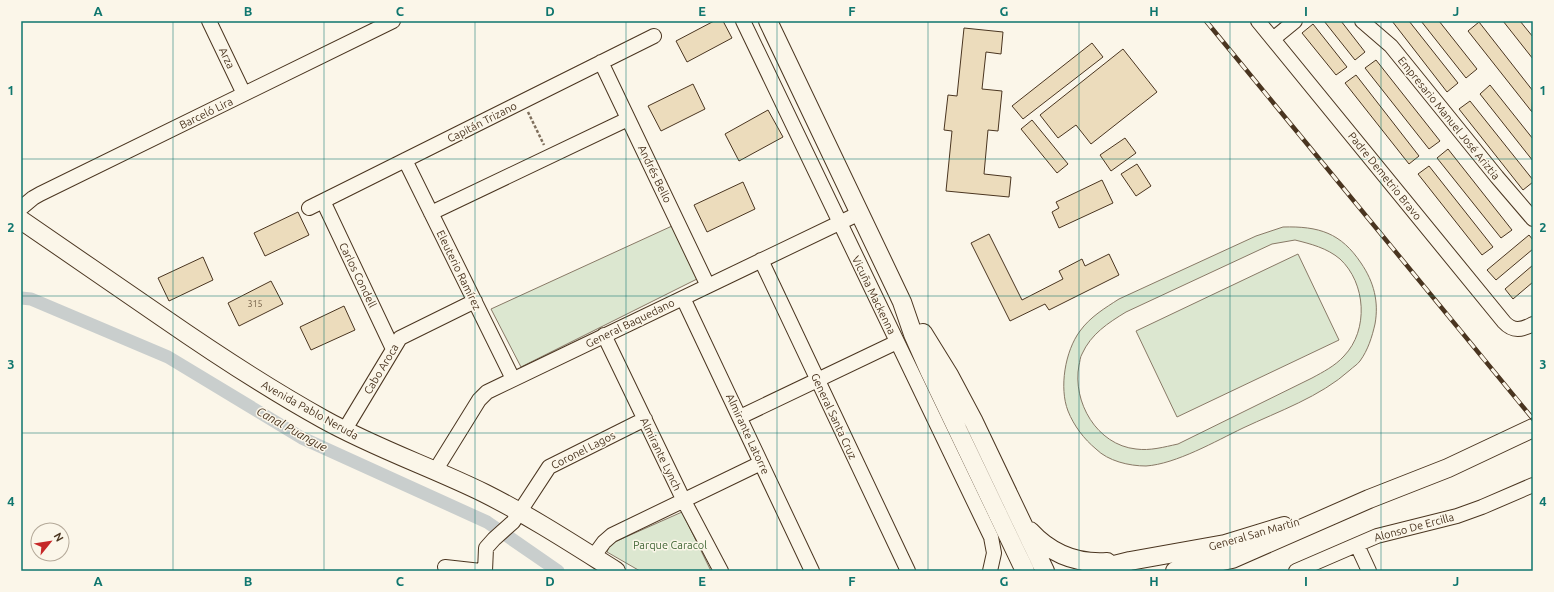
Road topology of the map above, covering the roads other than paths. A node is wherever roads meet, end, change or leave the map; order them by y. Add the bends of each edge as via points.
1 (210, 21) edge
2 (393, 21) edge
3 (743, 21) edge
4 (768, 21) edge
5 (1258, 21) edge
6 (1294, 21) edge
7 (1362, 21) edge
8 (654, 36) dead end
9 (1272, 39) junction
10 (601, 62) junction
11 (244, 94) junction
12 (628, 119) junction
13 (405, 160) junction
14 (323, 201) junction
15 (21, 208) edge
16 (310, 208) dead end
17 (431, 213) junction
18 (860, 213) junction
19 (1533, 219) edge
20 (21, 220) edge
21 (839, 223) junction
22 (761, 260) junction
23 (708, 286) junction
24 (683, 298) junction
25 (474, 301) junction
26 (902, 302) junction
27 (1533, 324) edge
28 (604, 335) junction
29 (897, 342) junction
30 (394, 349) junction
31 (513, 379) junction
32 (817, 380) junction
33 (740, 417) junction
34 (645, 419) junction
35 (1533, 428) edge
36 (344, 430) junction
37 (761, 463) junction
38 (435, 471) junction
39 (1533, 485) edge
40 (1369, 499) junction
41 (684, 500) junction
42 (516, 517) junction
43 (1023, 525) junction
44 (1357, 545) junction
45 (593, 557) junction
46 (1232, 559) junction
47 (1130, 561) junction
48 (445, 567) dead end
49 (483, 568) edge
50 (616, 571) edge
51 (721, 571) edge
52 (812, 571) edge
53 (908, 571) edge
54 (990, 571) edge
55 (1024, 571) edge
56 (1045, 571) edge
57 (1090, 571) edge
58 (1175, 571) edge
59 (1207, 571) edge
60 (1296, 571) edge
61 (1368, 571) edge

1 - 11 street, Arza
2 - 11 street, Barceló Lira
3 - 21 street, Vicuña Mackenna
4 - 18 main road, Vicuña Mackenna
5 - 9 street, Padre Demetrio Bravo
6 - 9 street
7 - 19 street, Empresario Manuel José Ariztia via 1391,46
8 - 10 street, Capitán Trizano
9 - 27 street, Padre Demetrio Bravo via 1504,322 1514,329 1522,329
10 - 12 street, Andrés Bello
10 - 13 street, Capitán Trizano
11 - 15 street, Barceló Lira via 40,194
12 - 17 street
12 - 23 street, Andrés Bello
13 - 14 street, Capitán Trizano
13 - 17 street, Eleuterio Ramírez
14 - 16 street, Capitán Trizano
14 - 30 street, Carlos Condell
17 - 25 street, Eleuterio Ramírez
18 - 21 street, General Baquedano
18 - 26 main road, Vicuña Mackenna
20 - 36 main road, Avenida Pablo Neruda via 249,375
21 - 22 street, General Baquedano
21 - 29 street, Vicuña Mackenna
22 - 23 street, General Baquedano
22 - 32 street, General Santa Cruz
23 - 24 street, General Baquedano
24 - 28 street, General Baquedano
24 - 33 street, Almirante Latorre
25 - 30 street, Cabo Aroca via 400,338
25 - 31 street, Eleuterio Ramírez
26 - 43 main road, Vicuña Mackenna via 927,338 974,422
26 - 55 main road, Vicuña Mackenna via 913,334
28 - 31 street, General Baquedano
28 - 34 street, Almirante Lynch
29 - 32 street
29 - 54 street, Vicuña Mackenna via 991,537 994,553
30 - 36 street, Cabo Aroca
31 - 38 street, General Baquedano via 481,397
32 - 33 street
32 - 53 street, General Santa Cruz
33 - 37 street, Almirante Latorre
34 - 41 street, Almirante Lynch
34 - 42 street, Coronel Lagos via 552,464 544,472
35 - 40 main road, General San Martín via 1448,468
36 - 38 main road, Avenida Pablo Neruda
37 - 41 street
37 - 52 street, Almirante Latorre
38 - 42 main road, Avenida Pablo Neruda via 485,494
39 - 44 street, Alonso De Ercilla via 1457,516 1394,531
40 - 46 main road, General San Martín
40 - 47 main road, General San Martín via 1225,544
41 - 45 street via 612,535
41 - 51 street, Almirante Lynch
42 - 45 main road, Avenida Pablo Neruda
42 - 49 street, Coronel Lagos via 486,548
43 - 47 main road via 1047,547 1068,558 1099,562
43 - 56 main road, Vicuña Mackenna
44 - 60 street, Alonso De Ercilla
44 - 61 street
45 - 50 main road, Avenida Pablo Neruda
46 - 58 main road, General San Martín
46 - 59 main road
47 - 57 main road, General San Martín
48 - 49 street

